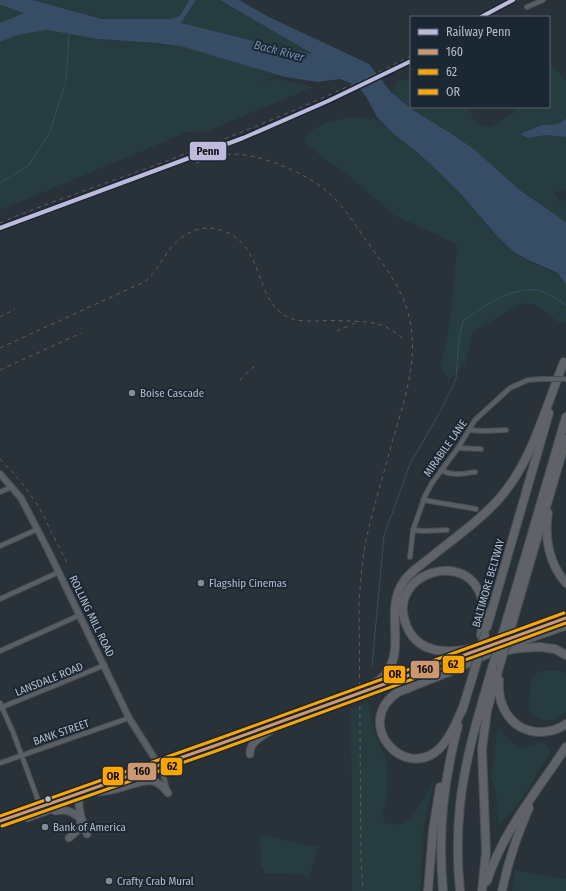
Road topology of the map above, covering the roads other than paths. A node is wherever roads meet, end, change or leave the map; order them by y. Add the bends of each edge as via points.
1 (543, 0) edge
2 (527, 7) dead end
3 (565, 358) edge
4 (566, 379) edge
5 (566, 417) edge
6 (469, 430) junction
7 (506, 430) dead end
8 (566, 439) edge
9 (458, 448) junction
10 (481, 449) dead end
11 (560, 459) junction
12 (441, 470) junction
13 (475, 472) dead end
14 (0, 474) edge
15 (12, 487) junction
16 (0, 492) edge
17 (423, 500) junction
18 (476, 509) dead end
19 (38, 529) junction
20 (413, 530) junction
21 (447, 530) dead end
22 (0, 546) edge
23 (410, 557) dead end
24 (59, 572) junction
25 (566, 583) edge
26 (0, 599) edge
27 (80, 615) junction
28 (566, 618) edge
29 (509, 625) junction
30 (566, 626) edge
31 (537, 628) junction
32 (483, 634) junction
33 (0, 651) edge
34 (486, 654) junction
35 (566, 655) edge
36 (500, 664) junction
37 (104, 665) junction
38 (353, 695) junction
39 (0, 703) edge
40 (463, 707) junction
41 (1, 708) edge
42 (129, 718) junction
43 (566, 724) edge
44 (274, 728) junction
45 (453, 747) junction
46 (566, 747) edge
47 (250, 754) dead end
48 (22, 755) junction
49 (556, 762) junction
50 (0, 763) edge
51 (161, 768) junction
52 (94, 792) junction
53 (168, 793) joint
54 (80, 799) junction
55 (42, 810) junction
56 (81, 818) junction
57 (0, 822) edge
58 (0, 826) edge
59 (87, 834) dead end
60 (69, 838) dead end
61 (428, 891) edge
62 (443, 891) edge
63 (460, 891) edge
64 (483, 891) edge
65 (502, 891) edge

1 - 2 street
3 - 32 highway, BALTIMORE BELTWAY
3 - 38 highway via 530,450 517,475 498,501 403,582 395,600 395,650 391,666 381,679
4 - 6 street, MIRABILE LANE, bridge via 535,379 516,384 475,420
5 - 29 highway
6 - 7 street
6 - 9 street, MIRABILE LANE
8 - 11 highway
9 - 10 street
9 - 12 street, MIRABILE LANE
11 - 25 highway via 547,530 548,547 553,563
11 - 29 highway
12 - 13 street via 448,474
12 - 17 street, MIRABILE LANE
14 - 15 street, ROLLING MILL ROAD
15 - 16 street
15 - 19 street, ROLLING MILL ROAD
17 - 18 street
17 - 20 street, MIRABILE LANE
19 - 22 street
19 - 24 street, ROLLING MILL ROAD
20 - 21 street
20 - 23 street, MIRABILE LANE
24 - 26 street
24 - 27 street, ROLLING MILL ROAD
27 - 33 street
27 - 37 street, ROLLING MILL ROAD
28 - 31 main road
29 - 36 highway, bridge
29 - 63 highway, bridge via 492,668 472,738 463,782 458,825
30 - 34 main road
31 - 32 highway via 463,651 433,650 420,644 406,626 404,606 407,593 416,581 429,573 450,570 465,576 477,587 482,599
31 - 38 main road
32 - 40 highway, BALTIMORE BELTWAY, bridge
34 - 35 highway via 540,647 555,649
34 - 40 highway via 456,670 392,696 381,714 382,736 392,750 403,756 416,758 428,755 438,750 447,740
34 - 44 main road
36 - 43 highway via 500,700 511,720 523,728 536,732 550,731
36 - 64 highway via 488,707 482,749 486,852
37 - 41 street, LANSDALE ROAD
37 - 42 street, ROLLING MILL ROAD
38 - 51 main road
39 - 41 street
40 - 45 highway, BALTIMORE BELTWAY
41 - 48 street
42 - 48 street, BANK STREET
42 - 51 street, ROLLING MILL ROAD
44 - 47 main road via 254,742 249,749
44 - 51 main road
45 - 61 highway via 441,779 436,806
45 - 62 highway, BALTIMORE BELTWAY via 442,817 440,852
46 - 49 highway
48 - 50 street, BANK STREET
48 - 55 street
49 - 64 highway via 502,844
49 - 65 highway via 520,830 511,853
51 - 52 main road
51 - 53 street
52 - 53 main road via 154,781 161,784
52 - 54 main road
52 - 55 main road
54 - 55 main road
54 - 56 main road via 78,808
55 - 56 main road via 65,810
55 - 57 main road
55 - 58 main road
56 - 59 main road
56 - 60 main road via 79,829

